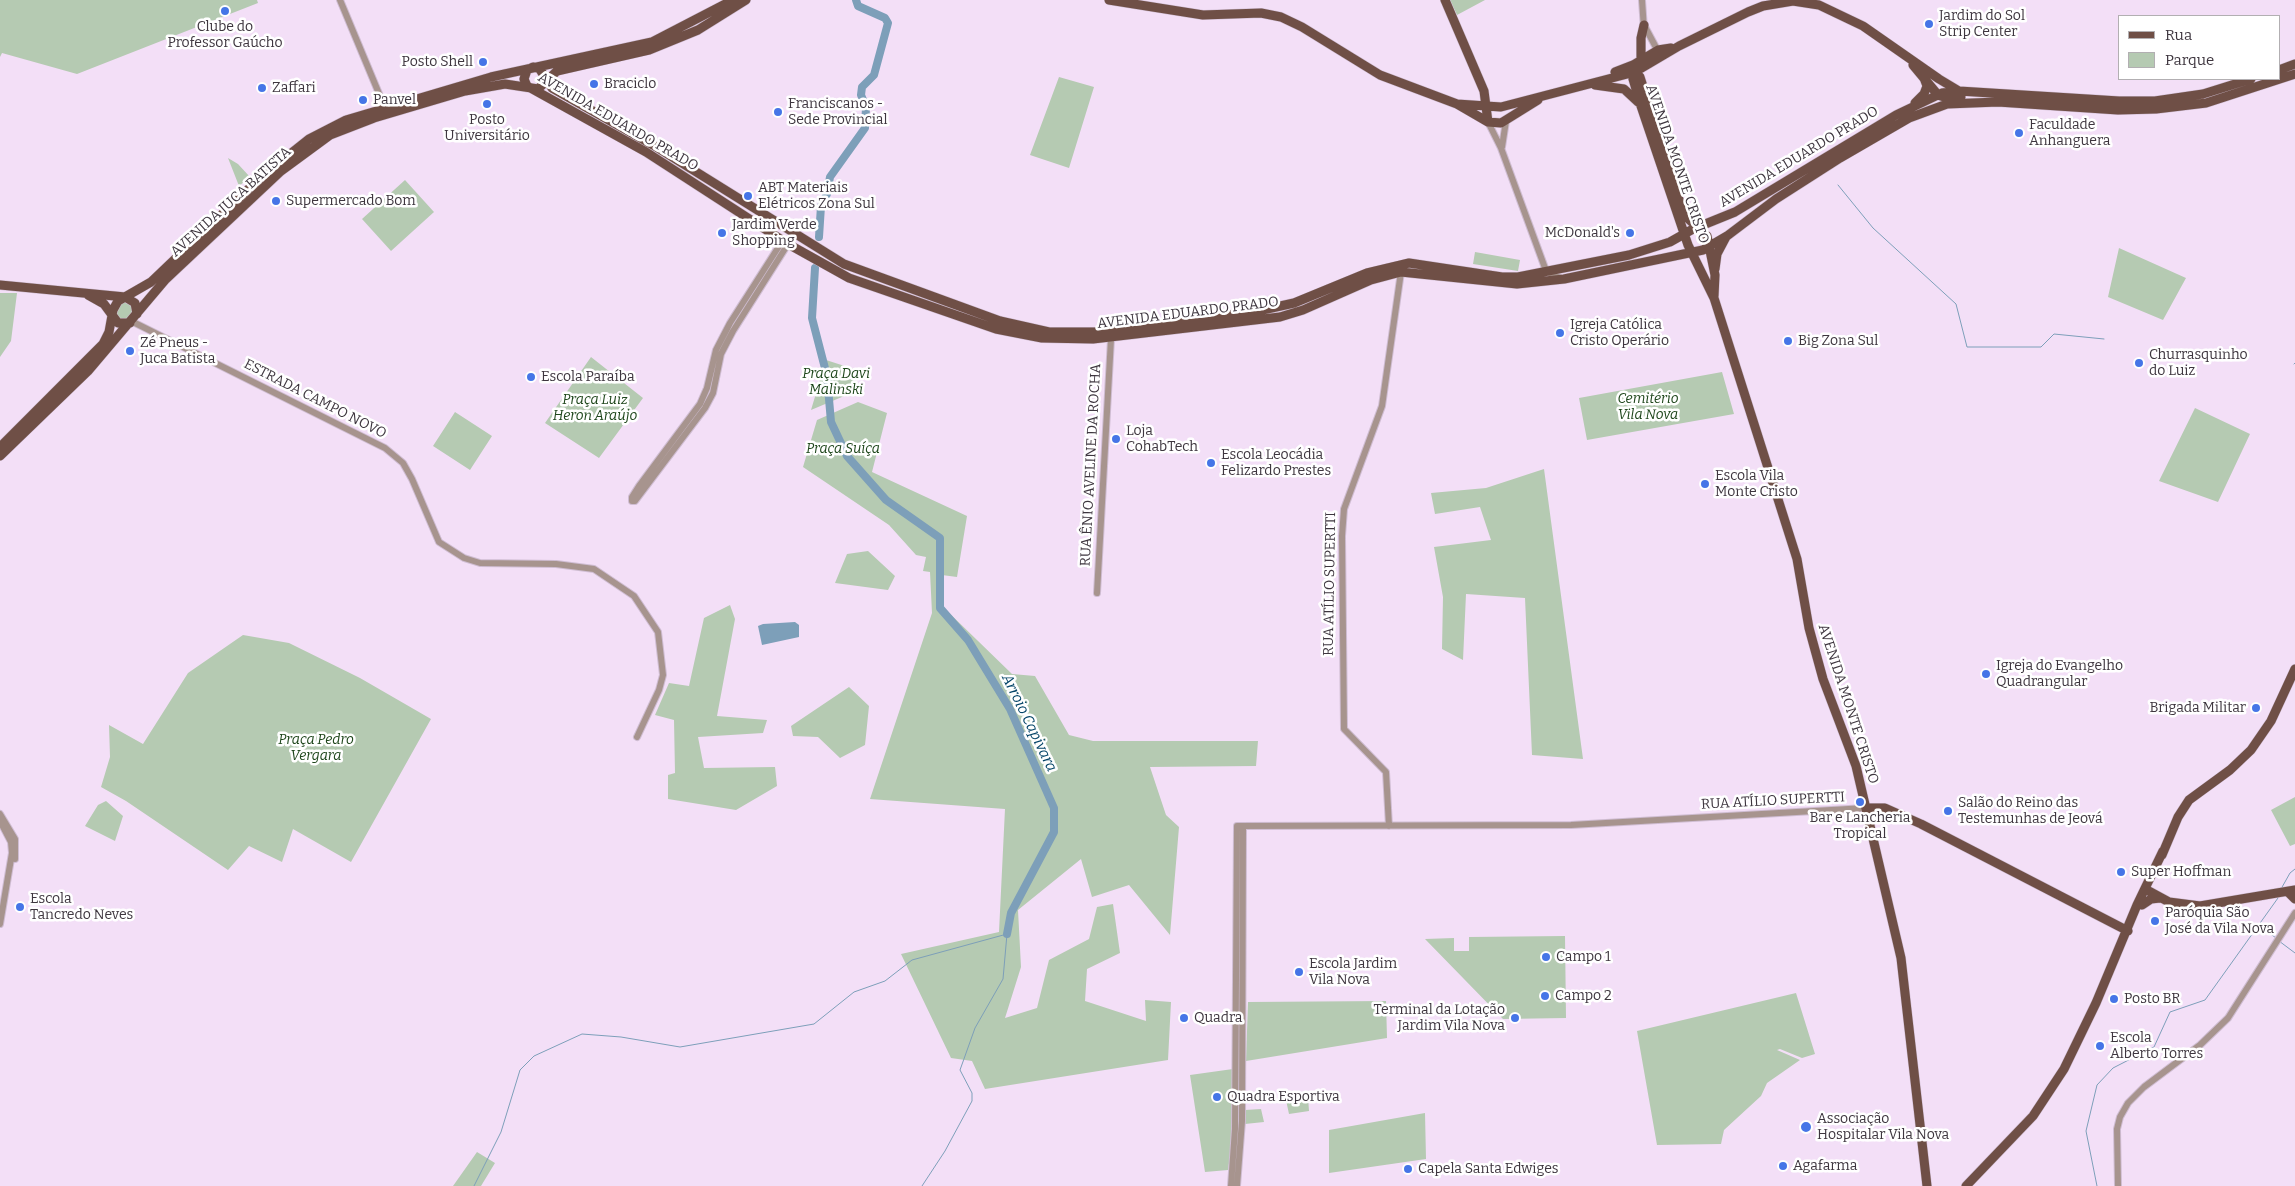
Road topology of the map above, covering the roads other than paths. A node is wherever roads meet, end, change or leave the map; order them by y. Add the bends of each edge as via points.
1 (340, 0) edge
2 (732, 0) edge
3 (746, 0) edge
4 (1109, 0) edge
5 (1445, 0) edge
6 (1642, 0) edge
7 (1644, 25) junction
8 (1899, 51) junction
9 (1650, 58) junction
10 (2295, 64) edge
11 (533, 67) junction
12 (2280, 70) edge
13 (1635, 72) junction
14 (2295, 74) edge
15 (1607, 76) junction
16 (1923, 76) junction
17 (2280, 79) edge
18 (547, 80) junction
19 (2248, 80) edge
20 (2277, 80) edge
21 (1584, 84) junction
22 (532, 89) junction
23 (1959, 91) junction
24 (1485, 94) junction
25 (1938, 95) junction
26 (1545, 96) junction
27 (2038, 96) junction
28 (2085, 99) junction
29 (1998, 102) junction
30 (2010, 103) junction
31 (1457, 104) junction
32 (1472, 106) junction
33 (1641, 106) junction
34 (2054, 106) junction
35 (1487, 107) junction
36 (1501, 107) junction
37 (385, 108) junction
38 (1910, 108) junction
39 (1506, 121) junction
40 (1488, 122) junction
41 (1501, 148) junction
42 (705, 179) junction
43 (692, 181) junction
44 (1699, 227) junction
45 (783, 228) junction
46 (1685, 234) junction
47 (1727, 236) junction
48 (786, 242) junction
49 (1708, 249) junction
50 (1692, 252) junction
51 (1401, 272) junction
52 (1549, 272) junction
53 (1715, 275) junction
54 (1564, 279) junction
55 (0, 285) edge
56 (86, 294) junction
57 (125, 296) junction
58 (1714, 298) junction
59 (1294, 308) junction
60 (112, 317) junction
61 (1251, 317) junction
62 (133, 319) junction
63 (1111, 335) junction
64 (0, 447) edge
65 (0, 456) edge
66 (650, 475) dead end
67 (1097, 592) dead end
68 (2295, 669) edge
69 (637, 737) dead end
70 (1866, 808) junction
71 (0, 814) edge
72 (0, 821) edge
73 (1389, 826) junction
74 (11, 870) junction
75 (2285, 892) edge
76 (2145, 895) junction
77 (2160, 898) junction
78 (2295, 899) edge
79 (2295, 913) edge
80 (0, 924) edge
81 (2129, 930) junction
82 (1239, 1028) junction
83 (1231, 1186) edge
84 (1237, 1186) edge
85 (1927, 1186) edge
86 (1966, 1186) edge
87 (2118, 1186) edge

1 - 37 street
2 - 11 main road, AVENIDA JUCA BATISTA via 652,42
3 - 18 main road via 698,30 649,50 563,70
4 - 31 main road via 1203,15 1261,13 1281,17 1380,75
5 - 24 main road
6 - 7 street
7 - 9 street
7 - 9 main road via 1641,38
8 - 9 main road via 1839,13 1819,5 1793,1 1763,6
8 - 16 main road
8 - 23 main road
9 - 13 main road
9 - 15 main road
10 - 12 main road
11 - 18 main road, AVENIDA EDUARDO PRADO via 542,70
11 - 22 main road, AVENIDA EDUARDO PRADO via 524,76 524,82
11 - 37 main road, AVENIDA JUCA BATISTA
13 - 15 main road
13 - 21 main road
13 - 33 main road, AVENIDA MONTE CRISTO via 1633,79
13 - 44 main road, AVENIDA MONTE CRISTO via 1640,77 1684,215
14 - 17 main road
15 - 21 main road
16 - 25 main road
16 - 38 main road via 1927,86 1924,94
18 - 22 main road via 541,87
18 - 42 main road, AVENIDA EDUARDO PRADO via 552,88 653,145
19 - 28 main road via 2203,94 2155,101
20 - 34 main road via 2206,103 2156,110
21 - 26 main road
21 - 33 main road via 1624,89
22 - 43 main road, AVENIDA EDUARDO PRADO
22 - 62 main road, AVENIDA JUCA BATISTA via 505,84 465,91 330,134 281,171 165,280
23 - 25 main road, AVENIDA EDUARDO PRADO
23 - 27 main road, AVENIDA EDUARDO PRADO
24 - 32 main road
24 - 35 main road
24 - 36 main road
25 - 29 main road
25 - 38 main road, AVENIDA EDUARDO PRADO
26 - 36 main road
26 - 39 main road
27 - 28 main road, AVENIDA EDUARDO PRADO
27 - 30 main road via 2036,102
28 - 34 main road via 2061,101
29 - 30 main road
29 - 47 main road, AVENIDA EDUARDO PRADO via 1955,103 1909,118 1776,199
30 - 34 main road
31 - 32 main road
31 - 40 main road
32 - 35 main road
33 - 46 main road, AVENIDA MONTE CRISTO
35 - 36 main road
35 - 40 main road
36 - 39 main road
37 - 57 main road, AVENIDA JUCA BATISTA via 335,125 292,151 151,282
38 - 44 main road, AVENIDA EDUARDO PRADO via 1735,212
39 - 40 main road
39 - 41 street
40 - 41 street
41 - 52 street via 1530,230
42 - 43 main road
42 - 45 main road, AVENIDA EDUARDO PRADO
43 - 48 main road, AVENIDA EDUARDO PRADO
44 - 46 main road, AVENIDA EDUARDO PRADO
44 - 49 main road, AVENIDA MONTE CRISTO via 1706,236
45 - 48 main road via 788,236
45 - 63 main road, AVENIDA EDUARDO PRADO via 844,264 1000,321 1049,332
46 - 50 main road, AVENIDA MONTE CRISTO
46 - 52 main road, AVENIDA EDUARDO PRADO via 1638,252
47 - 49 main road, AVENIDA EDUARDO PRADO
47 - 53 main road via 1717,254
48 - 63 main road, AVENIDA EDUARDO PRADO via 849,278 996,329 1042,338
48 - 66 street via 716,350 704,397
49 - 50 main road, AVENIDA EDUARDO PRADO
49 - 53 main road, AVENIDA MONTE CRISTO
50 - 54 main road, AVENIDA EDUARDO PRADO
50 - 58 main road, AVENIDA MONTE CRISTO
51 - 54 main road, AVENIDA EDUARDO PRADO via 1517,284
51 - 59 main road, AVENIDA EDUARDO PRADO
51 - 73 street, RUA ATÍLIO SUPERTTI via 1382,406 1344,510 1342,536 1344,729 1386,772
52 - 54 street
52 - 59 main road, AVENIDA EDUARDO PRADO via 1502,277 1408,263 1367,273
53 - 58 main road, AVENIDA MONTE CRISTO
55 - 56 main road
56 - 57 main road
56 - 60 main road via 104,304
57 - 60 main road via 114,305
57 - 62 main road via 135,302
58 - 70 main road, AVENIDA MONTE CRISTO via 1797,559 1819,665 1850,748
59 - 61 main road, AVENIDA EDUARDO PRADO
60 - 62 main road via 118,323
60 - 64 main road via 110,332 103,344
61 - 63 main road, AVENIDA EDUARDO PRADO
61 - 63 main road, AVENIDA EDUARDO PRADO via 1130,329
62 - 65 main road, AVENIDA JUCA BATISTA via 88,372
62 - 69 street, ESTRADA CAMPO NOVO via 385,448 403,463 439,542 464,558 480,563 556,564 594,569 634,596 658,632 663,675
63 - 67 street, RUA ÊNIO AVELINE DA ROCHA
68 - 76 main road via 2271,721 2251,750 2189,800 2178,817
70 - 73 street, RUA ATÍLIO SUPERTTI via 1571,825
70 - 81 main road, RUA ATÍLIO SUPERTTI via 1884,808 1921,824
70 - 85 main road, AVENIDA MONTE CRISTO via 1905,983
71 - 74 street via 15,840 16,856
72 - 74 street via 11,842
73 - 82 street, RUA ATÍLIO SUPERTTI via 1240,827
74 - 80 street
75 - 77 main road via 2200,906 2176,904
75 - 78 main road
76 - 77 main road
76 - 77 main road via 2148,901
76 - 81 main road
79 - 87 street via 2228,1018 2128,1103 2118,1129
81 - 86 main road via 2073,1051 2042,1105 2010,1143
82 - 83 street
82 - 84 street via 1242,1121

